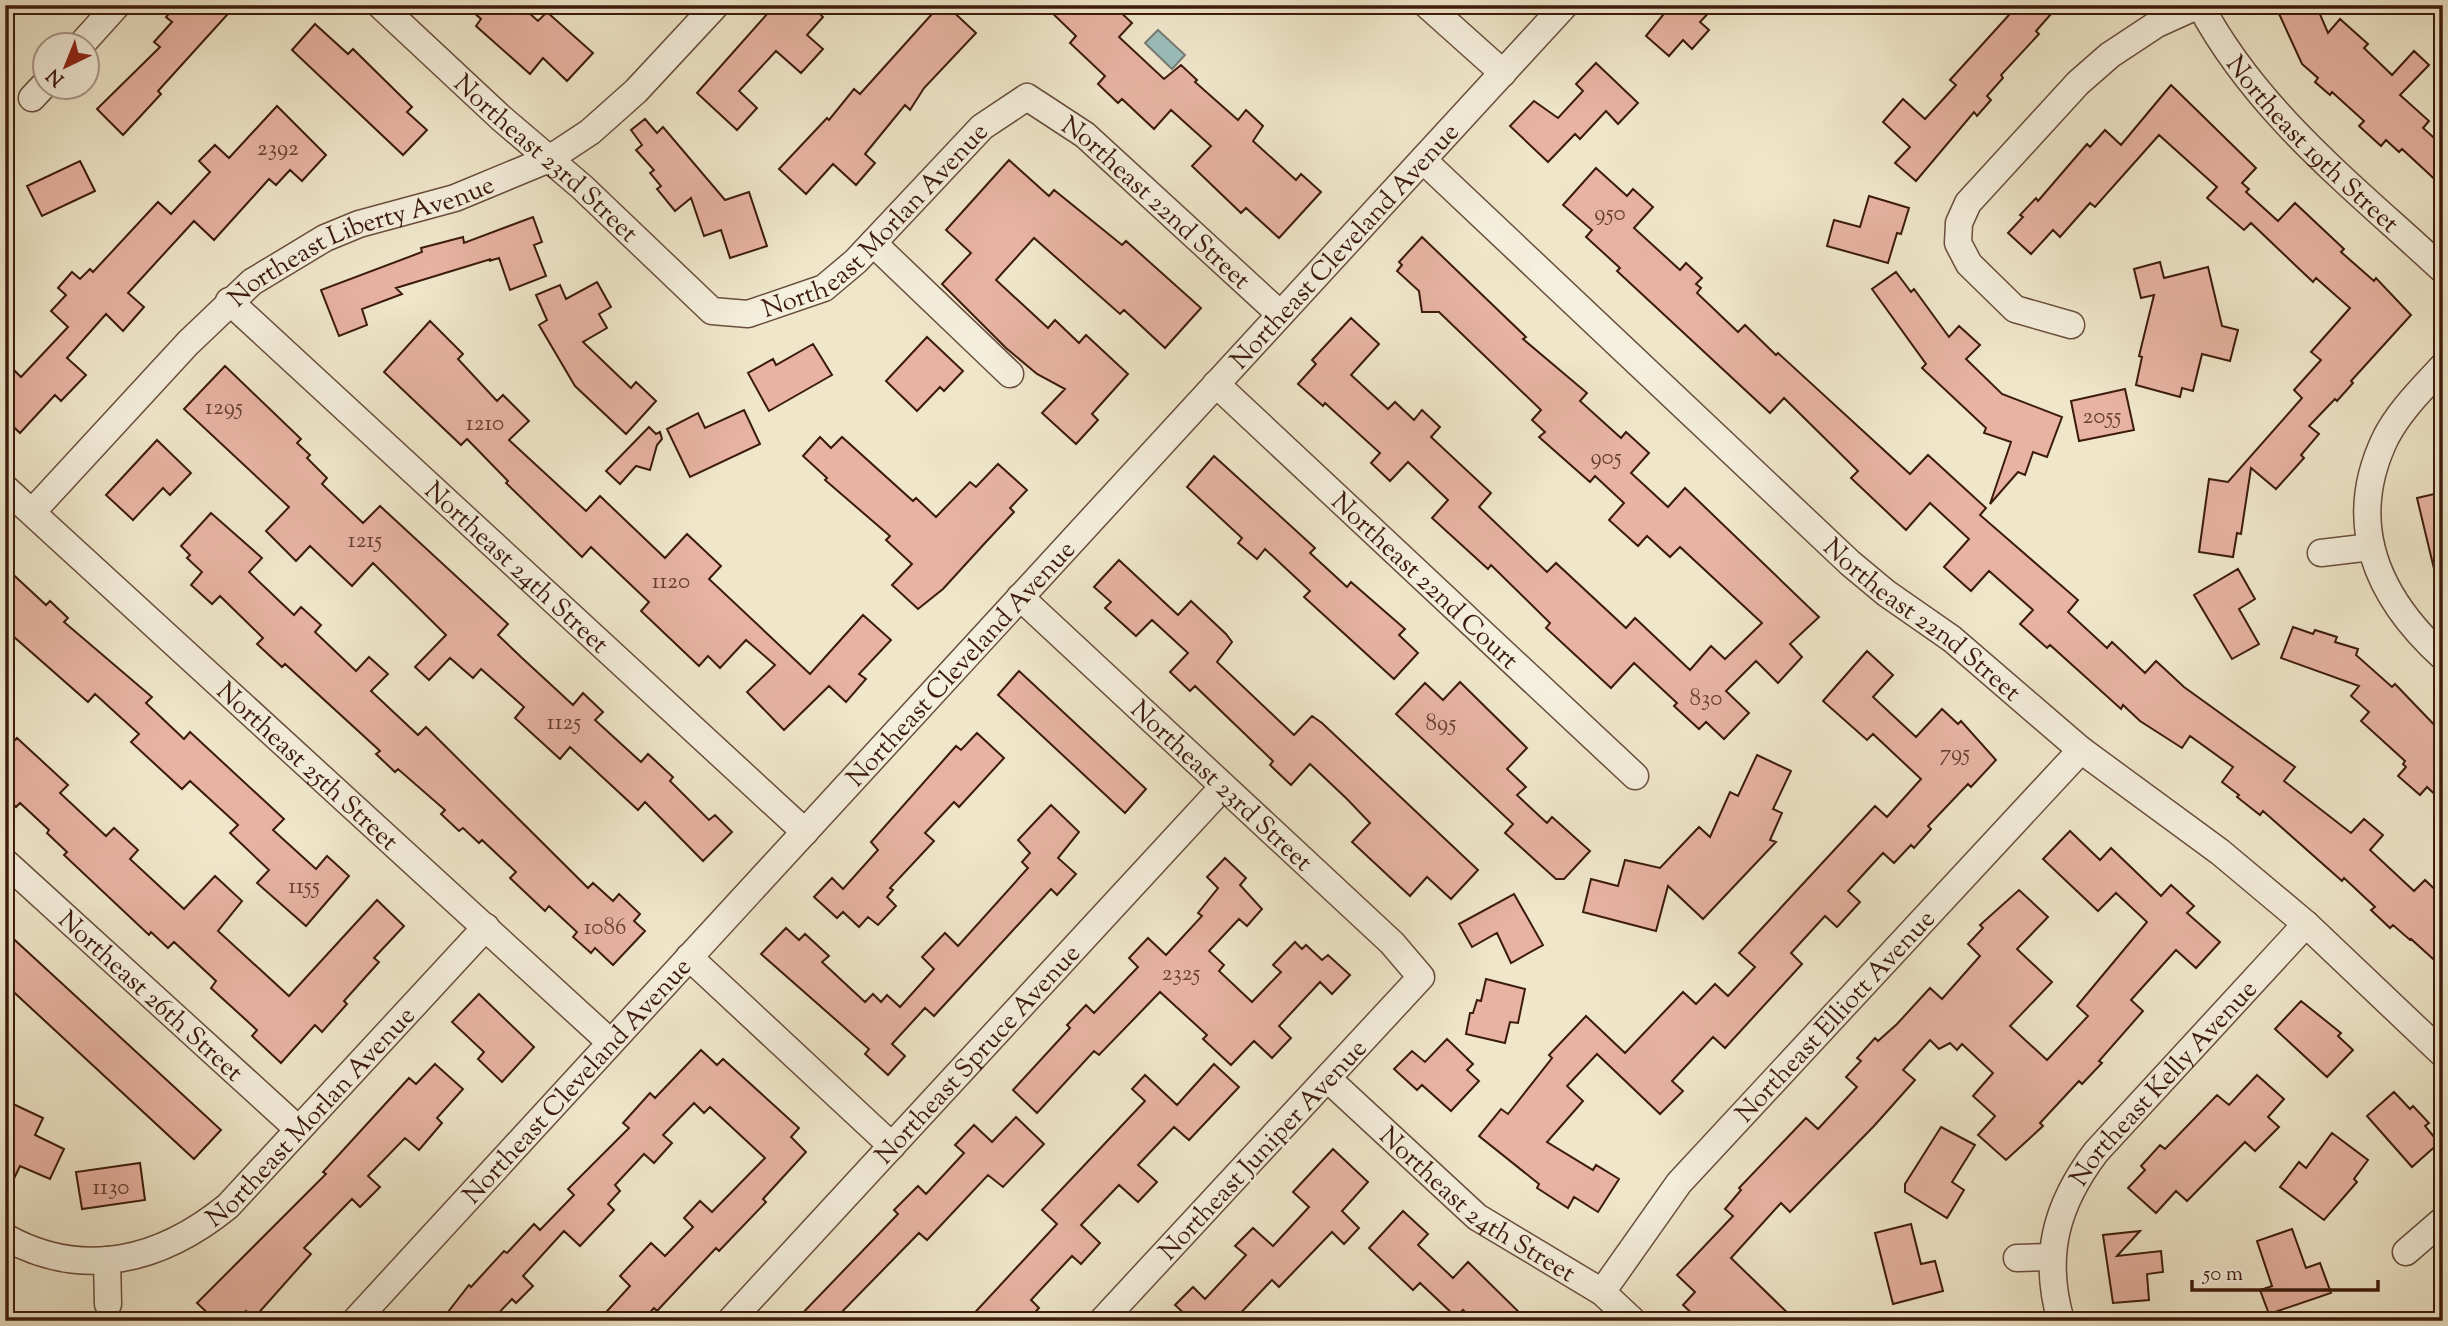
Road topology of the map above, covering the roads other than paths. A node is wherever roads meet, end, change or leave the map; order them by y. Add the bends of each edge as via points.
1 (117, 5) edge
2 (380, 5) edge
3 (716, 5) edge
4 (1427, 5) edge
5 (1565, 5) edge
6 (2199, 5) edge
7 (93, 32) edge
8 (1503, 73) junction
9 (1027, 97) joint
10 (549, 159) junction
11 (1423, 160) junction
12 (873, 243) junction
13 (2443, 270) edge
14 (229, 301) junction
15 (712, 311) joint
16 (1280, 314) junction
17 (2071, 325) dead end
18 (2443, 366) edge
19 (1010, 374) dead end
20 (1216, 384) junction
21 (5, 488) edge
22 (33, 512) junction
23 (2371, 547) junction
24 (2321, 553) dead end
25 (1020, 597) junction
26 (2443, 657) edge
27 (2081, 750) junction
28 (1635, 776) dead end
29 (1223, 787) junction
30 (805, 832) junction
31 (5, 862) edge
32 (2306, 923) junction
33 (486, 927) junction
34 (689, 957) junction
35 (1421, 977) joint
36 (610, 1042) junction
37 (2443, 1054) edge
38 (1328, 1079) junction
39 (298, 1129) junction
40 (892, 1146) junction
41 (2443, 1220) edge
42 (5, 1237) edge
43 (2406, 1251) dead end
44 (2051, 1257) junction
45 (2017, 1258) dead end
46 (107, 1260) junction
47 (1602, 1292) junction
48 (108, 1304) dead end
49 (355, 1321) edge
50 (730, 1321) edge
51 (1102, 1321) edge
52 (1633, 1321) edge
53 (2061, 1321) edge

1 - 7 street
2 - 10 street, Northeast 23rd Street
3 - 10 street, Northeast Liberty Avenue via 636,91 590,132
4 - 8 street
5 - 8 street, Northeast Cleveland Avenue
6 - 13 street, Northeast 19th Street via 2229,56 2280,117
6 - 17 street via 2129,40 2078,83 1968,203 1959,223 1958,243 1969,264 2015,309
8 - 11 street, Northeast Cleveland Avenue
9 - 12 street, Northeast Morlan Avenue via 982,127
9 - 16 street, Northeast 22nd Street via 1085,135
10 - 14 street, Northeast Liberty Avenue via 455,198 325,238
10 - 15 street, Northeast 23rd Street
11 - 16 street, Northeast Cleveland Avenue
11 - 27 street, Northeast 22nd Street via 1850,562 1952,639
12 - 15 street, Northeast Morlan Avenue via 824,288 748,314
12 - 19 street
14 - 22 street, Northeast Liberty Avenue
14 - 30 street, Northeast 24th Street
16 - 20 street, Northeast Cleveland Avenue
18 - 23 street via 2387,436 2369,488
20 - 25 street, Northeast Cleveland Avenue
20 - 28 street, Northeast 22nd Court
21 - 22 street, Northeast 25th Street
22 - 33 street, Northeast 25th Street
23 - 24 street
23 - 26 street via 2398,610
25 - 29 street, Northeast 23rd Street
25 - 30 street, Northeast Cleveland Avenue
27 - 32 street, Northeast 22nd Street via 2220,852
27 - 47 street, Northeast Elliott Avenue via 1679,1183
29 - 35 street, Northeast 23rd Street via 1392,943
29 - 40 street, Northeast Spruce Avenue
30 - 34 street, Northeast Cleveland Avenue
31 - 39 street, Northeast 26th Street
32 - 37 street, Northeast 22nd Street
32 - 44 street, Northeast Kelly Avenue via 2096,1152 2063,1207
33 - 36 street, Northeast 25th Street
33 - 39 street, Northeast Morlan Avenue
34 - 36 street, Northeast Cleveland Avenue
34 - 40 street
35 - 38 street, Northeast Juniper Avenue
36 - 49 street, Northeast Cleveland Avenue
38 - 47 street, Northeast 24th Street via 1477,1217
38 - 51 street, Northeast Juniper Avenue
39 - 46 street, Northeast Morlan Avenue via 202,1228 150,1253
40 - 50 street, Northeast Spruce Avenue
41 - 43 street
42 - 46 street, Northeast Morlan Avenue via 48,1255
44 - 45 street
44 - 53 street, Northeast Kelly Avenue via 2053,1293
46 - 48 street
47 - 52 street, Northeast 24th Street

